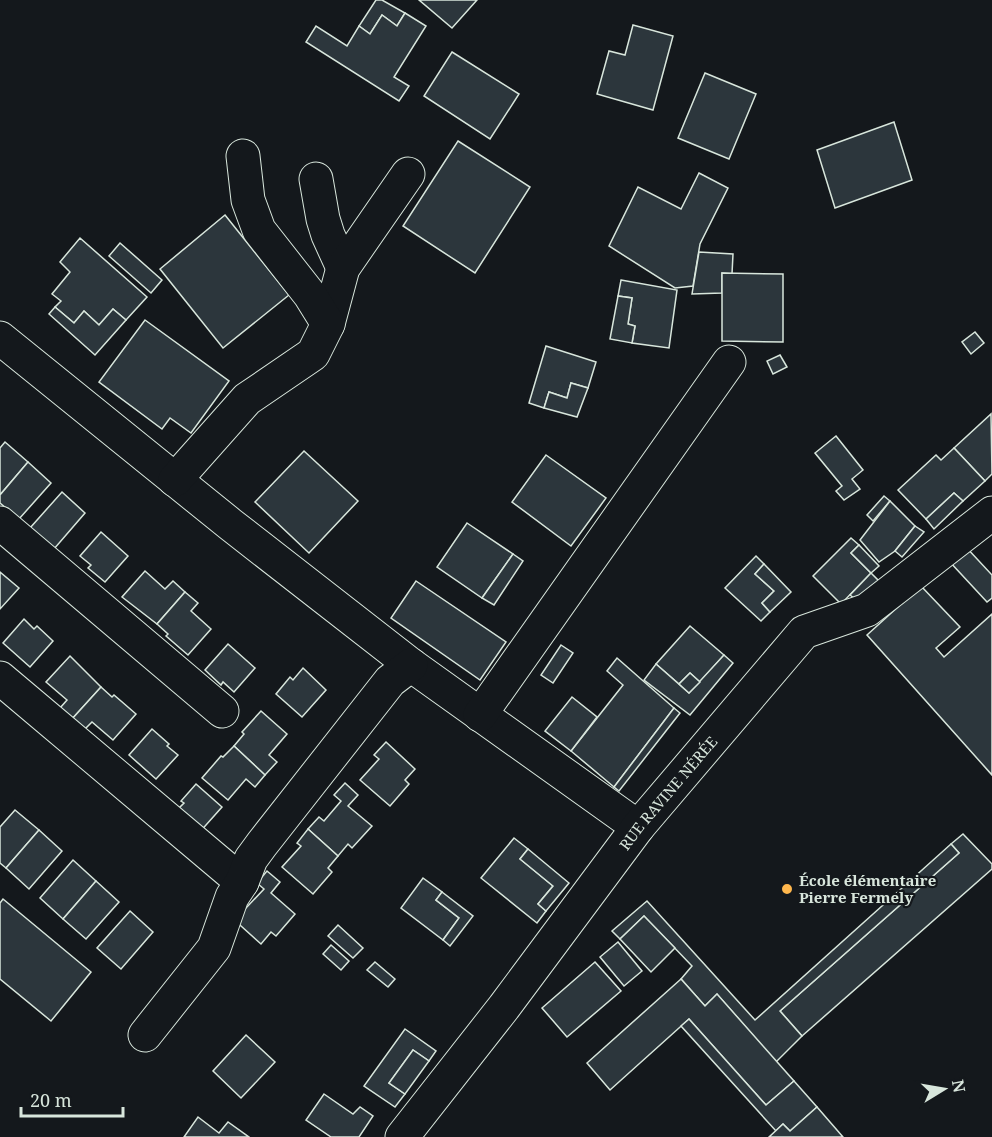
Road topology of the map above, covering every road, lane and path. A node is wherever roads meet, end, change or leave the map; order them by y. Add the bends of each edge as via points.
1 (243, 156) dead end
2 (408, 174) dead end
3 (316, 179) dead end
4 (343, 268) junction
5 (328, 324) junction
6 (0, 338) edge
7 (729, 362) dead end
8 (176, 480) junction
9 (992, 513) edge
10 (0, 523) edge
11 (411, 664) junction
12 (0, 678) edge
13 (222, 711) dead end
14 (480, 715) junction
15 (638, 827) junction
16 (242, 882) junction
17 (145, 1035) dead end
18 (402, 1137) edge

1 - 5 street via 248,200 259,230
2 - 4 street
3 - 4 street via 325,227
4 - 5 street
5 - 8 street via 313,354 247,399
6 - 8 street
7 - 14 street
8 - 11 street
9 - 15 street, RUE RAVINE NÉRÉE via 867,610 804,632
10 - 13 street
11 - 14 street
11 - 16 street via 390,681 262,844
12 - 16 street
14 - 15 street
15 - 18 street, RUE RAVINE NÉRÉE
16 - 17 street via 232,897 214,948

